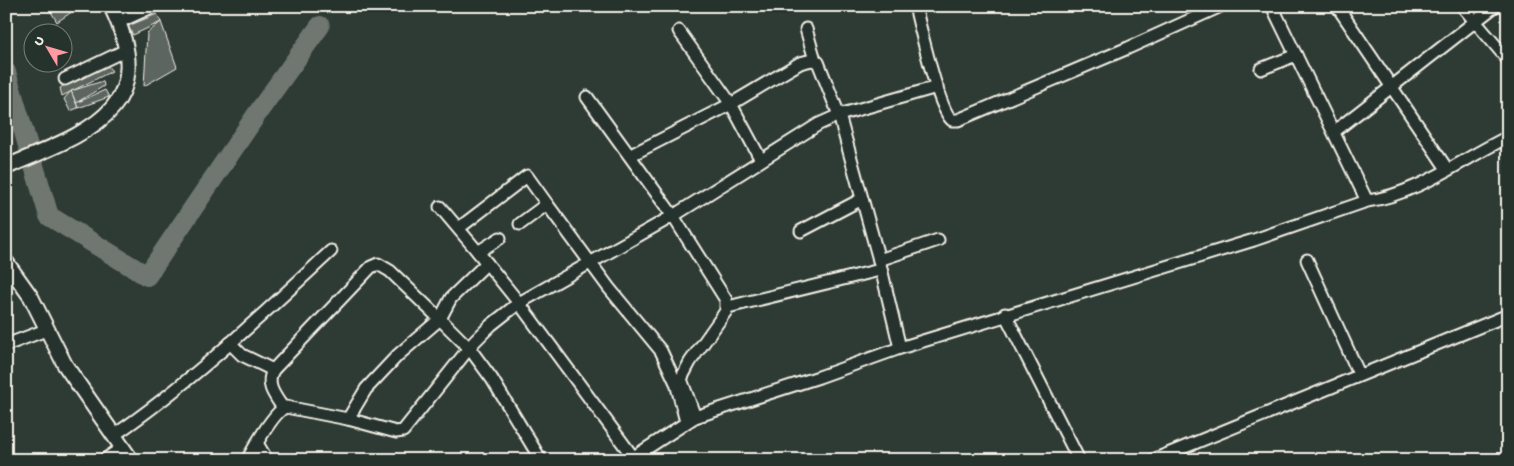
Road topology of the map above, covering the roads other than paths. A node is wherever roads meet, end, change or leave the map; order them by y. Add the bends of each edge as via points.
1 (111, 6) edge
2 (154, 6) edge
3 (915, 6) edge
4 (1221, 6) edge
5 (1272, 6) edge
6 (1337, 6) edge
7 (1462, 6) edge
8 (1495, 6) edge
9 (119, 22) junction
10 (1476, 22) junction
11 (806, 29) dead end
12 (679, 31) dead end
13 (126, 50) junction
14 (1296, 54) junction
15 (815, 60) junction
16 (1508, 60) edge
17 (1262, 70) dead end
18 (65, 79) dead end
19 (1393, 86) junction
20 (937, 87) junction
21 (588, 98) dead end
22 (730, 104) junction
23 (839, 114) junction
24 (1335, 131) junction
25 (1508, 137) edge
26 (631, 155) junction
27 (761, 160) junction
28 (6, 167) edge
29 (1447, 169) junction
30 (862, 200) junction
31 (1367, 201) junction
32 (547, 204) junction
33 (440, 207) dead end
34 (673, 216) junction
35 (520, 224) dead end
36 (459, 228) junction
37 (801, 231) dead end
38 (500, 238) dead end
39 (938, 240) dead end
40 (331, 251) dead end
41 (478, 252) junction
42 (1308, 260) dead end
43 (6, 262) edge
44 (589, 262) junction
45 (487, 263) junction
46 (880, 265) junction
47 (519, 303) junction
48 (728, 307) junction
49 (1005, 314) junction
50 (1508, 315) edge
51 (440, 319) junction
52 (46, 330) junction
53 (230, 344) junction
54 (6, 345) edge
55 (900, 348) junction
56 (470, 349) junction
57 (273, 370) junction
58 (1359, 374) junction
59 (283, 408) junction
60 (348, 419) junction
61 (691, 419) junction
62 (114, 436) junction
63 (258, 443) junction
64 (122, 448) junction
65 (631, 459) edge
66 (104, 460) edge
67 (131, 460) edge
68 (246, 460) edge
69 (267, 460) edge
70 (541, 460) edge
71 (1079, 460) edge
72 (1153, 460) edge

1 - 9 main road
2 - 9 street
3 - 20 street
4 - 20 street via 958,120 949,118
5 - 14 street
6 - 19 street
7 - 10 street
8 - 10 street
9 - 13 main road
10 - 16 street
10 - 19 street
11 - 15 street
12 - 22 street
13 - 18 street
13 - 28 main road via 126,85 113,108 92,126
14 - 17 street
14 - 24 street
15 - 22 street via 800,63
15 - 23 street via 820,64
19 - 24 street
19 - 29 street
20 - 23 street
21 - 26 street
22 - 26 street
22 - 27 street
23 - 27 street
23 - 30 street
24 - 31 street
25 - 29 street
26 - 34 street
27 - 34 street
29 - 31 street via 1407,190
30 - 37 street
30 - 46 street
31 - 49 street via 1254,240
32 - 35 street
32 - 36 street via 527,176
32 - 44 street
33 - 36 street
34 - 44 street
34 - 48 street via 722,291
36 - 41 street
38 - 41 street
39 - 46 street
40 - 53 street
41 - 45 street
42 - 58 street
43 - 52 main road via 31,297
44 - 47 street
44 - 61 street via 661,351
45 - 47 street
45 - 51 street via 452,298
46 - 48 street
46 - 55 street
47 - 56 street via 490,324
47 - 65 street
48 - 61 street via 681,379
49 - 55 street
49 - 71 street
50 - 58 street
51 - 56 street
51 - 57 street via 390,271 378,264 363,274
51 - 60 street via 398,355 366,389
52 - 54 street
52 - 62 main road via 64,365
53 - 57 street
53 - 62 street
55 - 61 street
56 - 60 street via 403,431
56 - 70 street
57 - 59 street via 270,388
58 - 72 street
59 - 60 street
59 - 63 street
61 - 65 street
62 - 64 main road
63 - 68 street
63 - 69 street
64 - 66 street
64 - 67 main road

